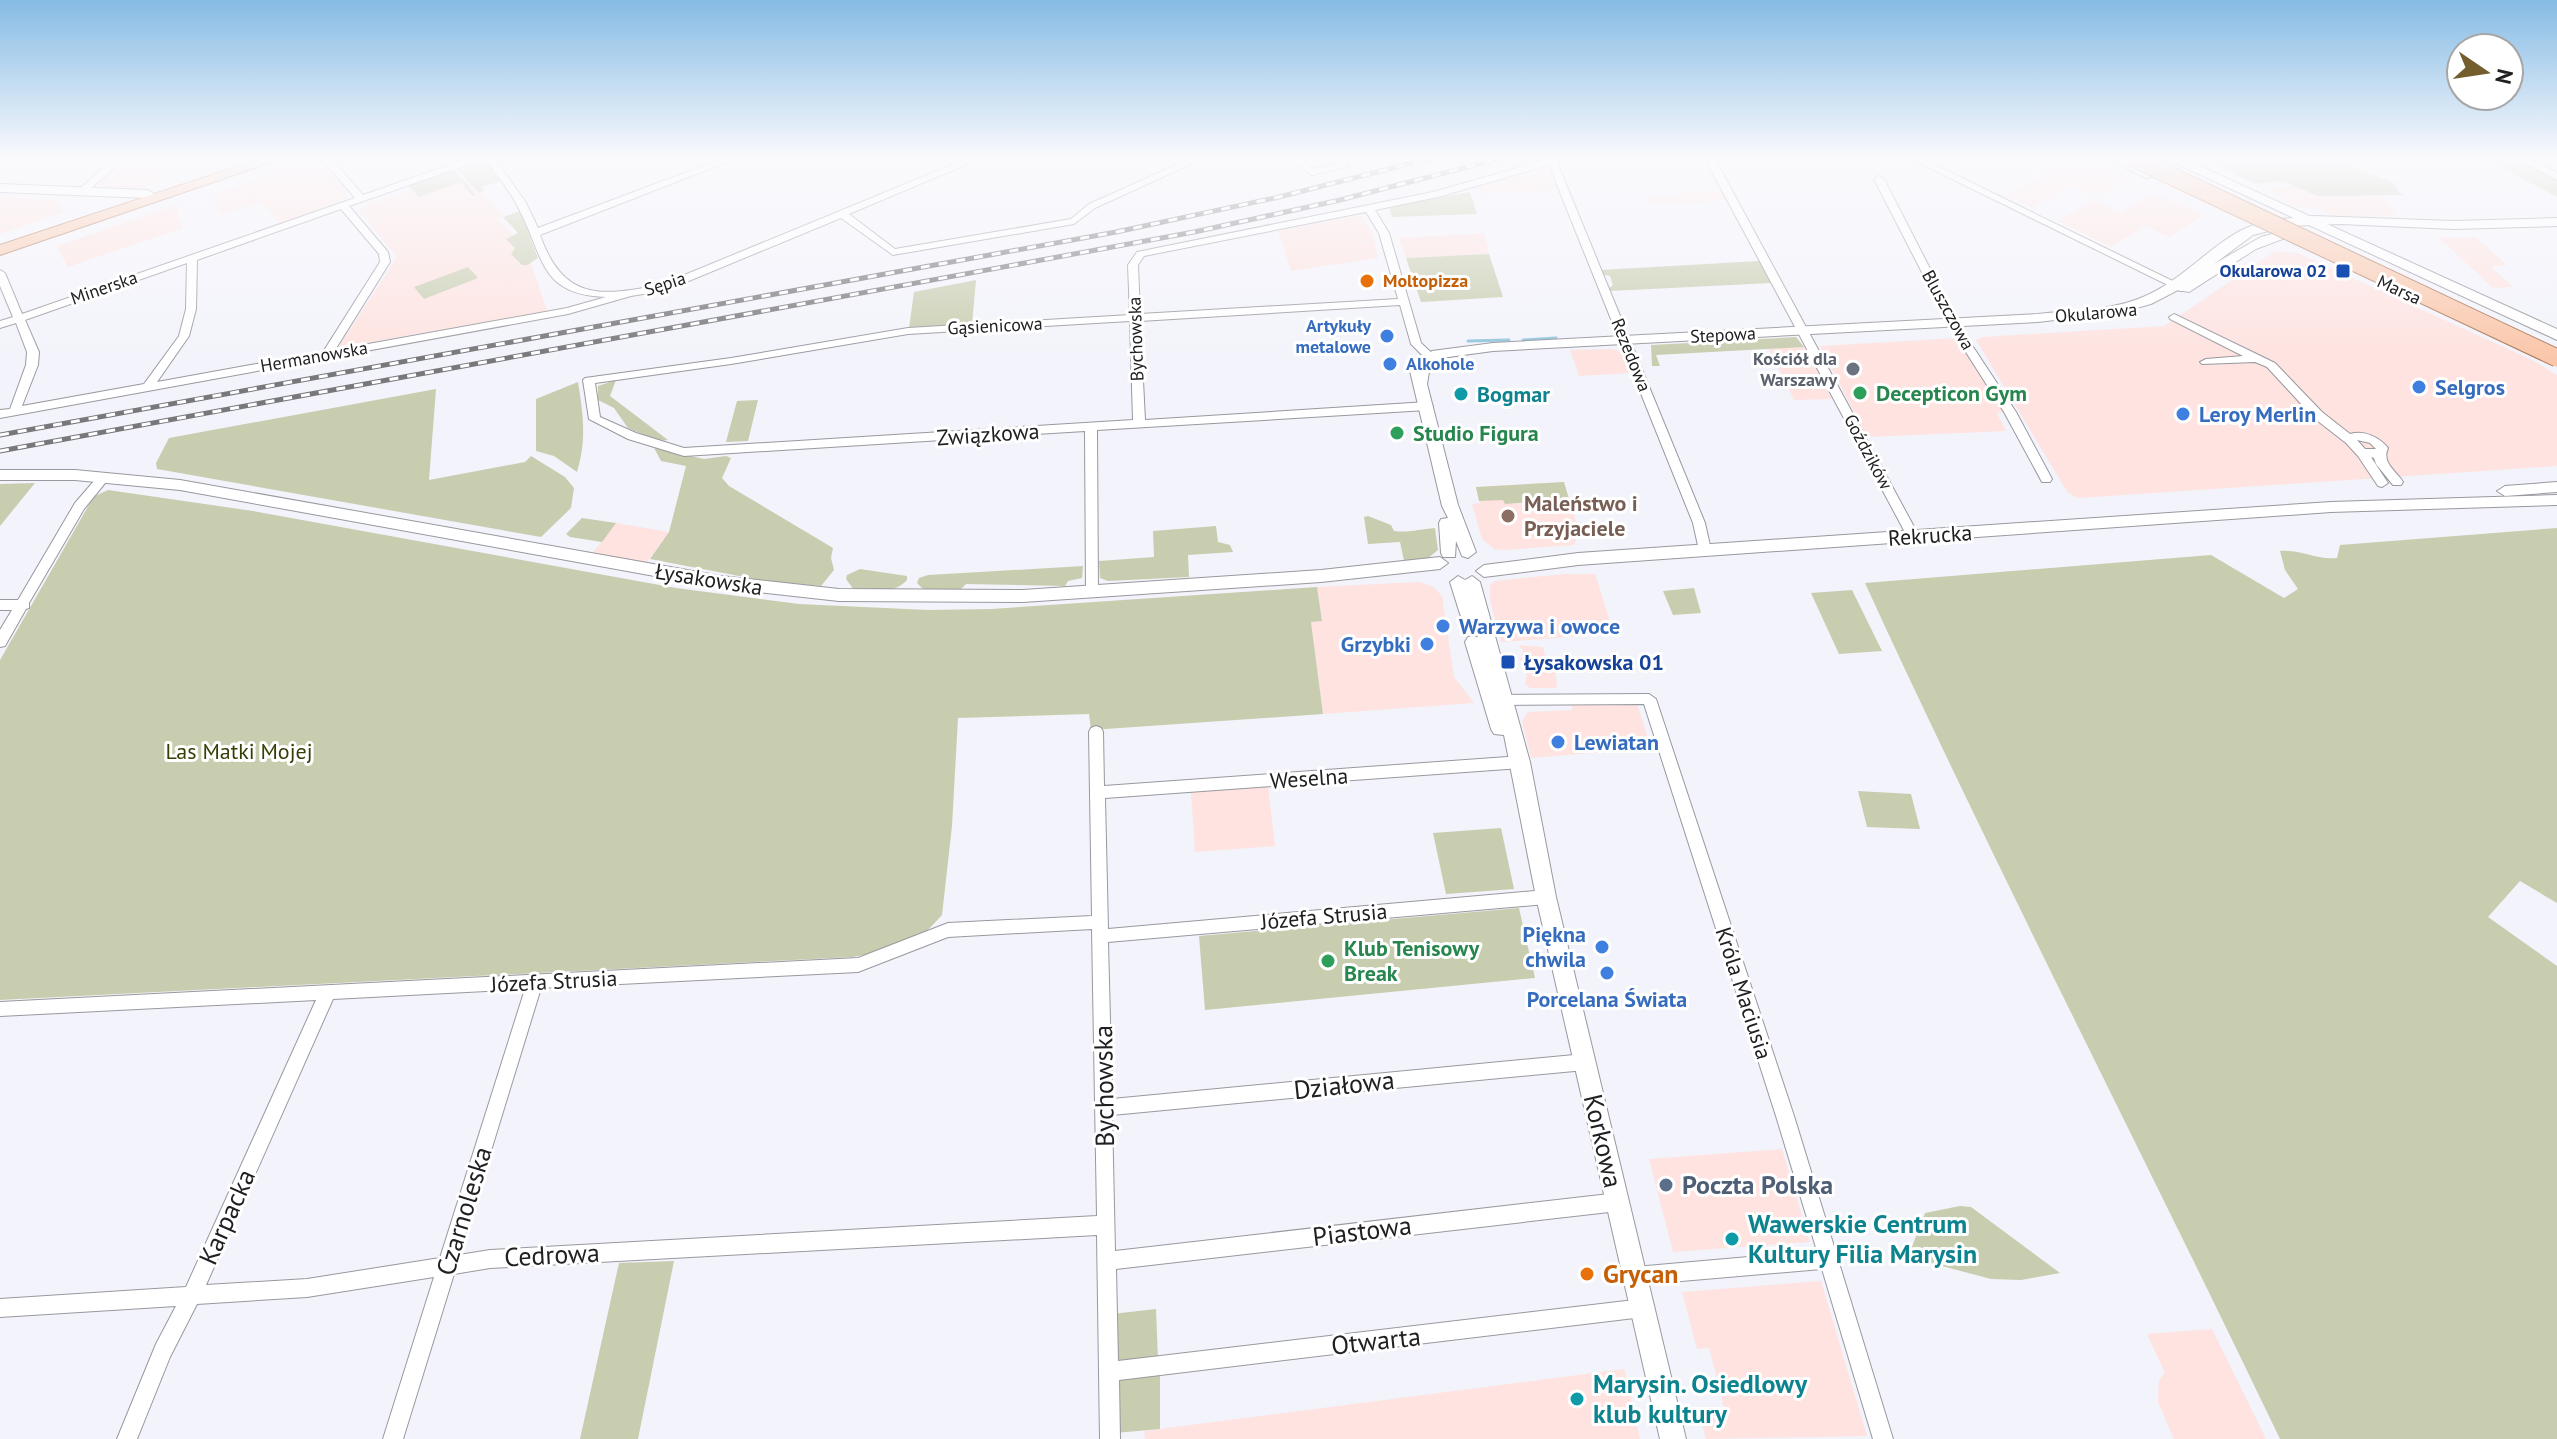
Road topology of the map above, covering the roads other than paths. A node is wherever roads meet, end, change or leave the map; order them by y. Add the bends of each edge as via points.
1 (61, 224) edge
2 (71, 224) edge
3 (287, 224) edge
4 (359, 224) edge
5 (531, 224) edge
6 (558, 224) edge
7 (817, 224) edge
8 (856, 224) edge
9 (1056, 224) edge
10 (1286, 224) edge
11 (1379, 224) edge
12 (1578, 224) edge
13 (1745, 224) edge
14 (1902, 224) edge
15 (2049, 224) edge
16 (2244, 224) edge
17 (2268, 224) edge
18 (2273, 224) edge
19 (2294, 224) edge
20 (2312, 224) edge
21 (2418, 224) edge
22 (2474, 224) edge
23 (2261, 225) junction
24 (2441, 225) junction
25 (2371, 229) junction
26 (2326, 231) junction
27 (535, 233) junction
28 (2278, 233) junction
29 (2243, 234) junction
30 (0, 247) edge
31 (2369, 250) junction
32 (192, 257) junction
33 (0, 273) edge
34 (2180, 288) junction
35 (627, 295) junction
36 (1403, 302) junction
37 (2174, 317) dead end
38 (20, 318) junction
39 (1135, 318) junction
40 (1952, 322) junction
41 (0, 325) edge
42 (1803, 331) junction
43 (2557, 335) edge
44 (1625, 340) junction
45 (2557, 347) edge
46 (2244, 351) junction
47 (327, 354) junction
48 (1426, 354) junction
49 (2258, 358) junction
50 (2557, 358) edge
51 (2557, 364) edge
52 (589, 380) joint
53 (148, 387) junction
54 (1427, 406) junction
55 (14, 412) junction
56 (0, 414) edge
57 (1139, 425) junction
58 (1091, 427) junction
59 (2355, 438) junction
60 (2362, 453) junction
61 (2379, 454) junction
62 (0, 475) edge
63 (104, 477) junction
64 (2046, 479) dead end
65 (2397, 482) dead end
66 (2382, 483) dead end
67 (2557, 487) edge
68 (2557, 500) edge
69 (2331, 507) junction
70 (1913, 536) junction
71 (1705, 550) junction
72 (1462, 567) junction
73 (1092, 592) junction
74 (0, 605) edge
75 (24, 605) junction
76 (0, 642) edge
77 (1498, 700) junction
78 (1096, 732) dead end
79 (1515, 762) junction
80 (1096, 793) junction
81 (1546, 897) junction
82 (1101, 929) junction
83 (535, 982) junction
84 (327, 994) junction
85 (0, 1009) edge
86 (1585, 1062) junction
87 (1104, 1108) junction
88 (1618, 1202) junction
89 (1106, 1225) junction
90 (1830, 1259) junction
91 (1106, 1261) junction
92 (447, 1263) junction
93 (1635, 1276) junction
94 (191, 1297) junction
95 (0, 1308) edge
96 (1643, 1308) junction
97 (1108, 1372) junction
98 (127, 1439) edge
99 (393, 1439) edge
100 (1110, 1439) edge
101 (1673, 1439) edge
102 (1883, 1439) edge

1 - 30 main road
2 - 30 main road
3 - 32 street, Minerska
4 - 47 street via 385,262
5 - 27 street
6 - 27 street
7 - 35 street, Sępia via 663,288
8 - 9 street via 893,252
10 - 39 street, Bychowska via 1138,255 1133,265
11 - 36 street
12 - 44 street, Rezedowa
13 - 42 street, Goździków
14 - 40 street, Bluszczowa
15 - 34 street
16 - 29 street
17 - 23 street, Okularowa
18 - 50 main road, bridge
19 - 45 main road
20 - 26 main road, Marsa
21 - 24 street, Okularowa
22 - 24 street
23 - 28 main road, Marsa
23 - 29 street, Okularowa
24 - 25 street
25 - 26 street
25 - 31 street via 2361,239
26 - 28 street
26 - 31 main road, Marsa
27 - 35 street, Sępia via 546,263 569,287
28 - 34 street, Okularowa
28 - 51 main road, Marsa
29 - 34 street, Okularowa
31 - 43 main road, Marsa
32 - 38 street, Minerska
32 - 53 street via 191,309 184,336
33 - 38 street
34 - 40 street, Okularowa via 2153,307 2129,312
35 - 47 street, Hermanowska via 557,313
36 - 39 street, Gąsienicowa
36 - 48 street via 1416,344
37 - 46 street
38 - 41 street, Minerska
38 - 55 street via 33,352
39 - 52 street, Gąsienicowa via 908,331
39 - 57 street, Bychowska
40 - 42 street, Stepowa
40 - 64 street, Bluszczowa
42 - 44 street, Stepowa
42 - 70 street, Goździków
44 - 48 street, Stepowa
44 - 71 street, Rezedowa via 1699,523
46 - 49 street
46 - 49 street via 2206,362
47 - 53 street, Hermanowska
48 - 54 street, Korkowa via 1421,383
49 - 59 street via 2277,369 2311,407
52 - 58 street, Związkowa via 595,419 684,452
53 - 55 street, Hermanowska
54 - 57 street, Związkowa
54 - 72 street, Korkowa via 1450,506 1446,513
55 - 56 street, Hermanowska
57 - 58 street, Związkowa
58 - 73 street
59 - 60 street via 2351,444
59 - 61 street via 2379,444
60 - 61 street
60 - 66 street
61 - 65 street
62 - 63 street, Łysakowska
63 - 73 street, Łysakowska via 180,485 759,587 918,597
63 - 75 street via 79,506
67 - 69 street, Rekrucka
68 - 69 street, Rekrucka
69 - 70 street, Rekrucka
70 - 71 street, Rekrucka
71 - 72 street, Rekrucka
72 - 73 street, Łysakowska
72 - 77 street, Korkowa via 1493,664
74 - 75 street
75 - 76 street
77 - 79 street, Korkowa
77 - 90 street, Króla Maciusia via 1649,699
78 - 80 street, Bychowska
79 - 80 street, Weselna
79 - 81 street, Korkowa
80 - 82 street, Bychowska
81 - 82 street, Józefa Strusia
81 - 86 street, Korkowa
82 - 83 street, Józefa Strusia via 948,930 858,965
82 - 87 street, Bychowska
83 - 84 street, Józefa Strusia
83 - 92 street, Czarnoleska
84 - 85 street, Józefa Strusia
84 - 94 street, Karpacka
86 - 87 street, Działowa
86 - 88 street, Korkowa
87 - 89 street, Bychowska
88 - 91 street, Piastowa
88 - 93 street, Korkowa
89 - 91 street, Bychowska
89 - 92 street, Cedrowa
90 - 93 street
90 - 102 street, Króla Maciusia
91 - 97 street, Bychowska
92 - 94 street, Cedrowa via 307,1288
92 - 99 street, Czarnoleska
93 - 96 street, Korkowa
94 - 95 street, Cedrowa
94 - 98 street, Karpacka
96 - 97 street, Otwarta
96 - 101 street, Korkowa
97 - 100 street, Bychowska

